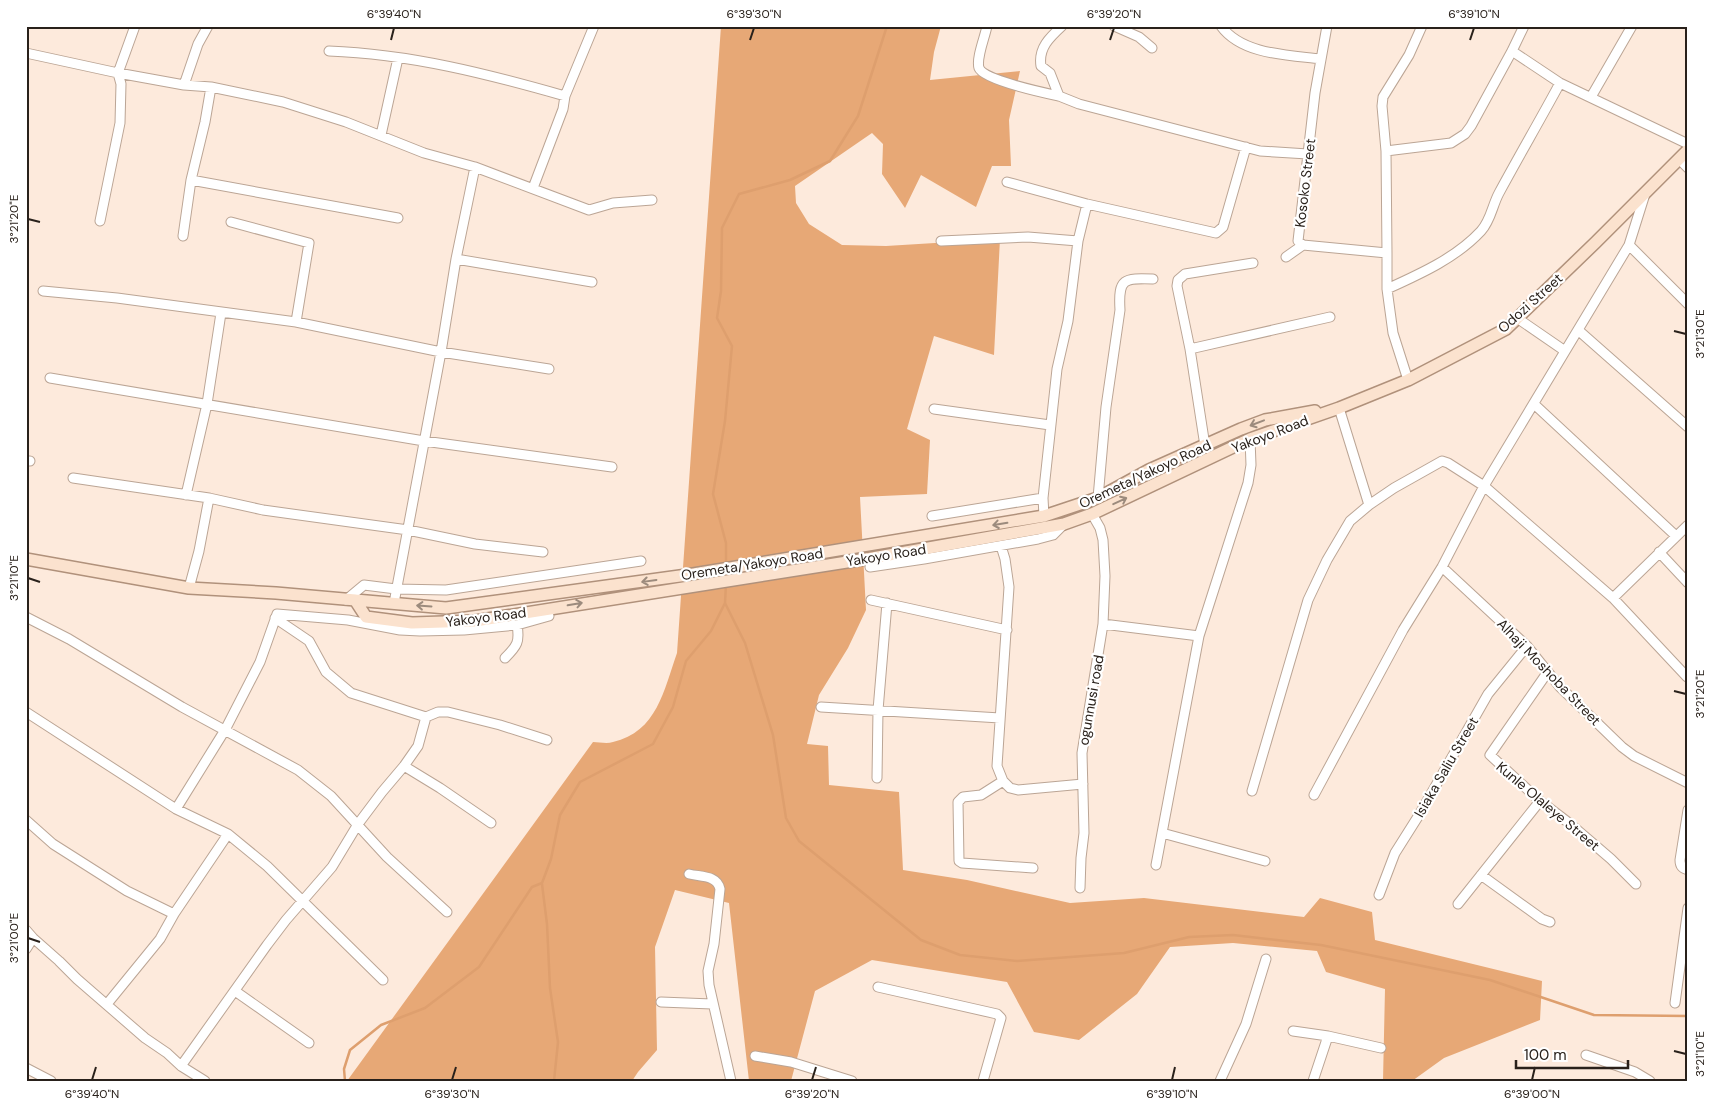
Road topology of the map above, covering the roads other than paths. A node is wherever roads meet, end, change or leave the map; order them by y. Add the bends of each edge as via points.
1 (134, 26) edge
2 (208, 26) edge
3 (594, 26) edge
4 (988, 26) edge
5 (1062, 26) edge
6 (1114, 26) edge
7 (1221, 26) edge
8 (1327, 26) edge
9 (1422, 26) edge
10 (1524, 26) edge
11 (1632, 26) edge
12 (1152, 48) dead end
13 (329, 50) dead end
14 (1512, 51) junction
15 (26, 53) edge
16 (398, 58) junction
17 (1321, 59) junction
18 (118, 73) junction
19 (1560, 83) junction
20 (184, 85) junction
21 (212, 87) junction
22 (565, 96) junction
23 (1059, 96) junction
24 (1591, 97) junction
25 (381, 135) junction
26 (1688, 145) edge
27 (1246, 147) junction
28 (1386, 151) junction
29 (1308, 154) junction
30 (1679, 159) junction
31 (475, 167) junction
32 (1688, 168) edge
33 (191, 180) junction
34 (1007, 182) dead end
35 (533, 188) junction
36 (1645, 193) junction
37 (652, 200) dead end
38 (1087, 204) junction
39 (398, 218) dead end
40 (100, 221) dead end
41 (231, 222) dead end
42 (184, 236) dead end
43 (1078, 240) junction
44 (941, 241) dead end
45 (1303, 245) junction
46 (1629, 245) junction
47 (1387, 253) junction
48 (1286, 257) dead end
49 (456, 259) junction
50 (1253, 263) dead end
51 (1153, 279) dead end
52 (592, 282) dead end
53 (1387, 289) junction
54 (44, 291) dead end
55 (1688, 304) edge
56 (222, 313) junction
57 (1330, 317) dead end
58 (1517, 318) junction
59 (296, 322) junction
60 (1578, 330) junction
61 (1190, 349) junction
62 (1565, 351) junction
63 (441, 352) junction
64 (549, 369) dead end
65 (50, 378) dead end
66 (1408, 380) junction
67 (207, 404) junction
68 (1534, 404) junction
69 (1339, 408) junction
70 (934, 409) dead end
71 (1050, 425) junction
72 (1688, 427) edge
73 (1250, 439) junction
74 (424, 441) junction
75 (1205, 446) junction
76 (612, 467) dead end
77 (74, 478) dead end
78 (1484, 486) junction
79 (186, 495) junction
80 (209, 498) junction
81 (1043, 498) junction
82 (1098, 498) junction
83 (1369, 505) junction
84 (1092, 514) junction
85 (932, 516) dead end
86 (1044, 516) junction
87 (1064, 524) junction
88 (1688, 525) edge
89 (408, 530) junction
90 (1676, 536) junction
91 (1001, 546) junction
92 (543, 552) dead end
93 (1659, 552) junction
94 (26, 559) edge
95 (641, 561) dead end
96 (870, 567) dead end
97 (1442, 568) junction
98 (1688, 583) edge
99 (189, 588) junction
100 (396, 589) junction
101 (1613, 598) junction
102 (350, 600) junction
103 (871, 600) dead end
104 (394, 603) junction
105 (887, 603) junction
106 (548, 616) dead end
107 (26, 617) edge
108 (275, 618) junction
109 (1103, 624) junction
110 (517, 625) junction
111 (1007, 630) junction
112 (1199, 636) junction
113 (1527, 646) junction
114 (506, 658) dead end
115 (1547, 673) junction
116 (1687, 678) edge
117 (821, 708) dead end
118 (878, 710) junction
119 (26, 712) edge
120 (426, 718) junction
121 (1000, 718) junction
122 (225, 730) junction
123 (547, 740) dead end
124 (404, 766) junction
125 (877, 778) dead end
126 (1003, 781) junction
127 (1688, 783) edge
128 (1083, 784) junction
129 (1252, 791) dead end
130 (1314, 795) dead end
131 (1540, 801) junction
132 (176, 809) junction
133 (1688, 810) edge
134 (26, 820) edge
135 (491, 823) dead end
136 (358, 824) junction
137 (1162, 833) junction
138 (228, 834) junction
139 (1265, 861) dead end
140 (1156, 865) dead end
141 (1033, 868) dead end
142 (1688, 870) edge
143 (688, 874) dead end
144 (1481, 875) junction
145 (1636, 884) dead end
146 (1080, 888) dead end
147 (1378, 895) dead end
148 (304, 900) junction
149 (1458, 904) dead end
150 (1688, 908) edge
151 (448, 912) dead end
152 (174, 914) junction
153 (1550, 922) dead end
154 (26, 930) edge
155 (32, 938) junction
156 (26, 949) edge
157 (1266, 959) dead end
158 (383, 980) dead end
159 (878, 987) dead end
160 (235, 990) junction
161 (661, 1002) dead end
162 (1675, 1003) dead end
163 (106, 1004) junction
164 (712, 1004) junction
165 (1293, 1031) dead end
166 (1328, 1036) junction
167 (309, 1043) dead end
168 (1381, 1048) dead end
169 (1586, 1055) dead end
170 (755, 1056) dead end
171 (181, 1066) junction
172 (26, 1068) edge
173 (1647, 1080) edge
174 (50, 1081) edge
175 (205, 1081) edge
176 (732, 1081) edge
177 (852, 1081) edge
178 (983, 1081) edge
179 (1220, 1081) edge
180 (1313, 1081) edge

1 - 18 street
2 - 20 street
3 - 22 street
4 - 23 street via 980,53 980,71 990,78
5 - 23 street via 1042,48 1040,58 1041,66 1050,73
6 - 12 street via 1139,37
7 - 17 street via 1232,38 1251,47 1277,54
8 - 17 street, Kosoko Street
9 - 28 street via 1409,55 1383,97
10 - 14 street
11 - 24 street
13 - 16 street
14 - 19 street
14 - 28 street via 1466,134 1451,143
15 - 18 street
16 - 22 street via 490,75
16 - 25 street
17 - 29 street, Kosoko Street
18 - 20 street
18 - 40 street via 121,84 120,122
19 - 24 street
19 - 53 street via 1497,196 1482,230 1433,267
20 - 21 street
21 - 25 street via 282,102
21 - 33 street
22 - 35 street
23 - 27 street
24 - 26 street
25 - 31 street via 424,153
26 - 30 main road, Odozi Street
27 - 29 street via 1265,152
27 - 38 street via 1223,226 1216,233
28 - 47 street
29 - 45 street, Kosoko Street via 1298,241
30 - 32 street
30 - 36 main road, Odozi Street
31 - 35 street
31 - 49 street
33 - 39 street
33 - 42 street
34 - 38 street
35 - 37 street via 589,210 613,203
36 - 46 street
36 - 58 main road, Odozi Street
38 - 43 street
41 - 59 street via 309,243
43 - 44 street via 1028,237
43 - 71 street
45 - 47 street, Kosoko Street
45 - 48 street
46 - 55 street
46 - 60 street
47 - 53 street
49 - 52 street
49 - 63 street
50 - 61 street via 1185,274 1178,280
51 - 82 street via 1131,278 1121,287
53 - 66 street via 1393,333
54 - 56 street
56 - 59 street
56 - 67 street
57 - 61 street
58 - 62 street
58 - 66 main road, Odozi Street via 1506,328
59 - 63 street
60 - 62 street
60 - 72 street
61 - 75 street
62 - 68 street
63 - 64 street
63 - 74 street
65 - 67 street
66 - 69 main road, Odozi Street
67 - 74 street
67 - 79 street
68 - 78 street
68 - 90 street
69 - 73 main road, Yakoyo Road
69 -> 75 main road, Oremeta/Yakoyo Road via 1265,420
69 - 83 street
70 - 71 street
71 - 81 street
84 -> 73 main road, Yakoyo Road
73 - 112 street via 1248,483
74 - 76 street
74 - 89 street
75 - 82 main road, Oremeta/Yakoyo Road via 1149,470
77 - 79 street
78 - 83 street via 1442,461
78 - 97 street
78 - 101 street
79 - 80 street
80 - 89 street via 272,511
80 - 99 street
81 - 85 street
81 - 86 street
82 - 86 main road, Oremeta/Yakoyo Road
83 - 129 street via 1350,521 1308,600
84 - 87 main road, Yakoyo Road
84 - 109 street, ogunnusi road via 1103,540
86 -> 104 main road, Oremeta/Yakoyo Road via 687,575 446,608
87 - 91 street via 1052,535
102 -> 87 main road, Yakoyo Road via 366,617 412,623 475,621
88 - 90 street
89 - 92 street via 475,544
89 - 100 street
90 - 93 street
91 - 96 street
91 - 111 street via 1009,588
93 - 98 street
93 - 101 street
94 - 99 main road, Oremeta/Yakoyo Road
95 - 100 street via 446,590
97 - 113 street, Alhaji Moshoba Street
97 - 130 street via 1403,630
99 - 102 main road, Oremeta/Yakoyo Road
100 - 102 street via 364,585
100 - 104 street
101 - 116 street
102 - 104 main road, Oremeta/Yakoyo Road
103 - 105 street
105 - 111 street
105 - 118 street
106 - 110 street
107 - 122 street
108 - 110 street via 277,614 348,620 420,631
108 - 120 street via 309,641 326,672 351,693
108 - 122 street via 260,662
109 - 112 street
109 - 128 street, ogunnusi road via 1082,753
110 - 114 street via 519,637 516,648
111 - 121 street
112 - 137 street
113 - 115 street, Alhaji Moshoba Street
113 - 147 street, Isiaka Saliu Street via 1488,694 1395,853
115 - 127 street, Alhaji Moshoba Street via 1622,747
115 - 131 street, Kunle Olaleye Street via 1490,755
117 - 118 street
118 - 121 street
118 - 125 street
119 - 132 street
120 - 123 street via 438,712 448,712
120 - 124 street via 418,746
121 - 126 street via 997,766
122 - 132 street
122 - 136 street via 298,770 331,796
124 - 135 street
124 - 136 street
126 - 128 street via 1018,790
126 - 141 street via 981,795 962,798 958,802 959,861
128 - 146 street, ogunnusi road
131 - 144 street
131 - 145 street, Kunle Olaleye Street via 1611,859
132 - 138 street
133 - 142 street via 1680,860 1680,865
134 - 152 street via 53,844 127,890
136 - 148 street via 332,867
136 - 151 street via 387,857
137 - 139 street
137 - 140 street
138 - 148 street
138 - 152 street
143 - 164 street via 714,879 720,889 708,971
144 - 149 street
144 - 153 street
148 - 158 street
148 - 160 street
150 - 162 street
152 - 163 street via 160,939
154 - 155 street
155 - 156 street
155 - 163 street
157 - 179 street via 1246,1024
159 - 178 street via 997,1014 1001,1018
160 - 167 street
160 - 171 street
161 - 164 street
163 - 171 street
164 - 176 street
165 - 166 street
166 - 168 street
166 - 180 street
169 - 173 street via 1635,1072
170 - 177 street via 791,1062
171 - 175 street
172 - 174 street

